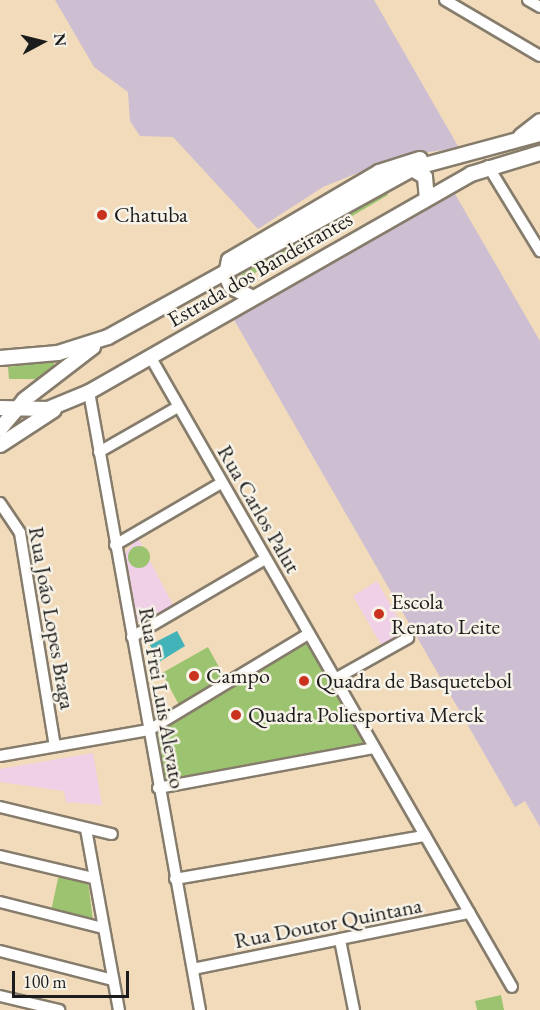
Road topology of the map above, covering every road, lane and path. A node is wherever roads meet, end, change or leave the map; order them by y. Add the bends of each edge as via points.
1 (445, 0) edge
2 (528, 0) edge
3 (540, 7) edge
4 (540, 56) edge
5 (540, 120) edge
6 (540, 134) edge
7 (517, 139) junction
8 (540, 153) edge
9 (434, 160) junction
10 (399, 164) junction
11 (488, 166) junction
12 (414, 168) junction
13 (427, 198) junction
14 (538, 245) edge
15 (226, 275) junction
16 (249, 296) junction
17 (108, 337) junction
18 (0, 358) edge
19 (150, 358) junction
20 (88, 393) junction
21 (63, 404) junction
22 (177, 407) junction
23 (7, 409) edge
24 (0, 429) edge
25 (0, 445) edge
26 (99, 452) junction
27 (222, 483) junction
28 (0, 503) edge
29 (115, 545) junction
30 (265, 559) junction
31 (308, 634) junction
32 (132, 636) junction
33 (408, 638) dead end
34 (335, 680) junction
35 (149, 730) junction
36 (55, 746) junction
37 (374, 748) junction
38 (0, 756) edge
39 (158, 788) junction
40 (0, 807) edge
41 (86, 830) junction
42 (112, 834) dead end
43 (425, 836) junction
44 (0, 856) edge
45 (93, 878) junction
46 (175, 879) junction
47 (0, 902) edge
48 (470, 913) junction
49 (103, 928) junction
50 (340, 940) junction
51 (0, 951) edge
52 (193, 969) junction
53 (113, 980) junction
54 (512, 987) dead end
55 (0, 996) edge
56 (59, 1010) edge
57 (119, 1010) edge
58 (200, 1010) edge
59 (354, 1010) edge

1 - 4 street
2 - 3 street
5 - 7 main road
6 - 7 main road, Estrada dos Bandeirantes
7 - 9 main road, Estrada dos Bandeirantes
8 - 11 main road, Estrada dos Bandeirantes
9 - 10 main road
9 - 12 main road, Estrada dos Bandeirantes
10 - 12 main road
10 - 15 main road via 254,242 229,260
11 - 13 main road, Estrada dos Bandeirantes
11 - 14 street
12 - 13 main road via 428,182
12 - 15 main road, Estrada dos Bandeirantes
13 - 16 main road, Estrada dos Bandeirantes
15 - 16 main road via 235,292
15 - 17 main road, Estrada dos Bandeirantes
16 - 19 main road, Estrada dos Bandeirantes
17 - 18 main road, Estrada dos Bandeirantes via 58,353
17 - 23 main road
19 - 20 main road, Estrada dos Bandeirantes
19 - 22 street, Rua Carlos Palut
20 - 21 main road, Estrada dos Bandeirantes
20 - 26 street, Rua Frei Luis Alevato
21 - 23 main road, Estrada dos Bandeirantes
21 - 25 main road
22 - 26 street
22 - 27 street, Rua Carlos Palut
23 - 24 main road
26 - 29 street, Rua Frei Luis Alevato
27 - 29 street
27 - 30 street, Rua Carlos Palut
28 - 36 street, Rua João Lopes Braga via 20,533
29 - 32 street, Rua Frei Luis Alevato
30 - 31 street, Rua Carlos Palut
30 - 32 street
31 - 34 street, Rua Carlos Palut
31 - 35 street
32 - 35 street, Rua Frei Luis Alevato
33 - 34 street
34 - 37 street, Rua Carlos Palut
35 - 36 street
35 - 39 street, Rua Frei Luis Alevato
36 - 38 street
37 - 39 street
37 - 43 street, Rua Carlos Palut
39 - 46 street, Rua Frei Luis Alevato
40 - 41 street
41 - 42 street
41 - 45 street
43 - 46 street
43 - 48 street, Rua Carlos Palut
44 - 45 street
45 - 49 street
46 - 52 street, Rua Frei Luis Alevato
47 - 49 street
48 - 50 street, Rua Doutor Quintana
48 - 54 street, Rua Carlos Palut
49 - 53 street
50 - 52 street, Rua Doutor Quintana
50 - 59 street
51 - 53 street
52 - 58 street, Rua Frei Luis Alevato
53 - 57 street
55 - 56 street

